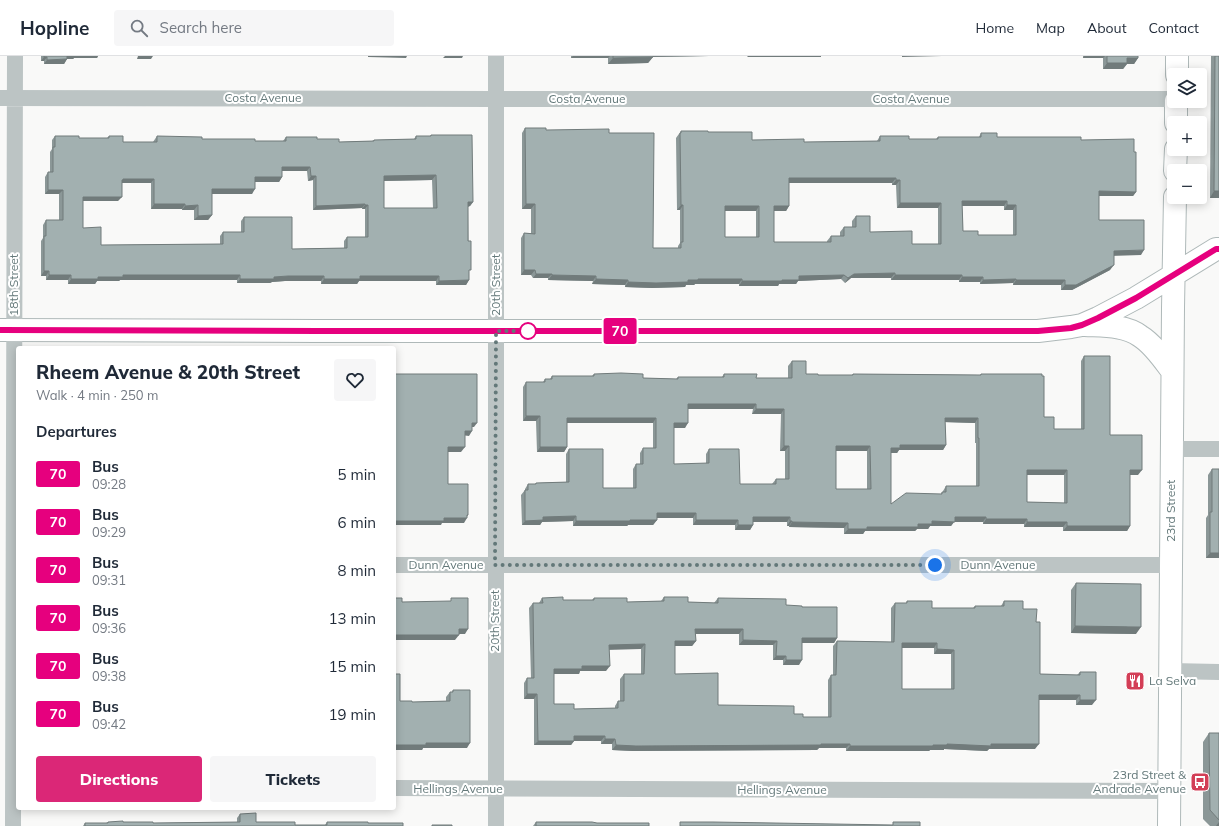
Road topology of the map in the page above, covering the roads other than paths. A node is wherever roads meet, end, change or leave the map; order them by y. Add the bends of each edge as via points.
1 (15, 56) edge
2 (496, 56) edge
3 (1177, 56) edge
4 (1177, 68) edge
5 (7, 98) edge
6 (496, 99) junction
7 (1167, 99) edge
8 (1175, 204) edge
9 (1219, 249) edge
10 (1174, 275) junction
11 (1082, 325) junction
12 (7, 330) edge
13 (496, 331) junction
14 (1172, 371) junction
15 (1172, 449) junction
16 (1219, 449) edge
17 (10, 565) edge
18 (396, 565) edge
19 (495, 565) junction
20 (1171, 565) junction
21 (1170, 671) junction
22 (1219, 672) edge
23 (10, 788) edge
24 (396, 788) edge
25 (496, 788) junction
26 (1169, 791) junction
27 (13, 826) edge
28 (496, 826) edge
29 (1169, 826) edge

1 - 5 street, 18th Street
2 - 6 street, 20th Street
3 - 4 street
5 - 6 street, Costa Avenue
5 - 12 street, 18th Street
6 - 7 street, Costa Avenue
6 - 13 street, 20th Street
8 - 10 street, 23rd Street
9 - 10 street
10 - 11 street via 1136,298
10 - 14 street, 23rd Street
11 - 13 street via 1038,331
11 - 14 street via 1112,327 1140,335
12 - 13 street
12 - 17 street, 18th Street
13 - 19 street, 20th Street
14 - 15 street, 23rd Street
15 - 16 street
15 - 20 street, 23rd Street
17 - 23 street, 18th Street
18 - 19 street, Dunn Avenue
19 - 20 street, Dunn Avenue
19 - 25 street, 20th Street
20 - 21 street, 23rd Street
21 - 22 street
21 - 26 street, 23rd Street
23 - 27 street, 18th Street
24 - 25 street, Hellings Avenue
25 - 26 street, Hellings Avenue
25 - 28 street, 20th Street
26 - 29 street, 23rd Street

